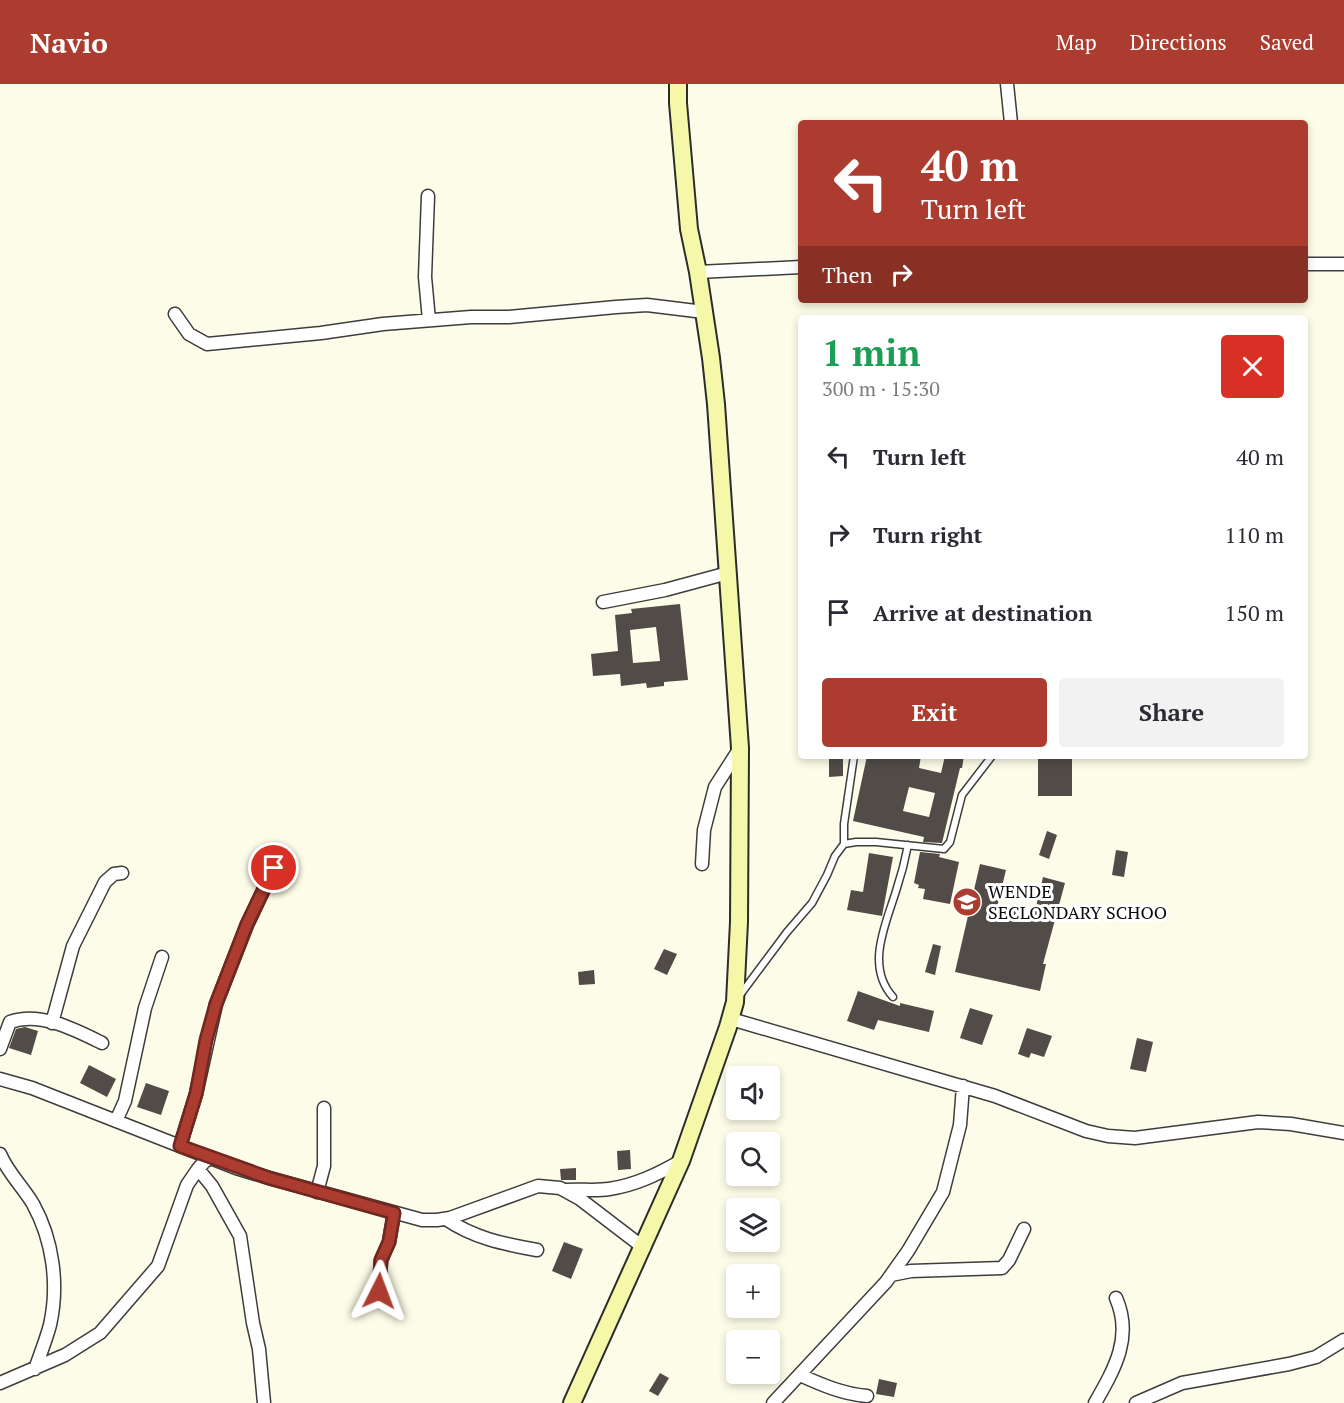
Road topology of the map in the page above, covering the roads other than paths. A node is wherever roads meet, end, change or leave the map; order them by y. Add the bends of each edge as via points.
1 (678, 84) edge
2 (1007, 84) edge
3 (1011, 120) edge
4 (428, 196) dead end
5 (1308, 264) edge
6 (1344, 264) edge
7 (798, 267) edge
8 (698, 272) junction
9 (704, 312) junction
10 (175, 314) dead end
11 (429, 320) junction
12 (728, 573) junction
13 (603, 602) dead end
14 (740, 748) junction
15 (854, 759) edge
16 (990, 759) edge
17 (844, 844) junction
18 (908, 845) junction
19 (702, 864) dead end
20 (274, 868) dead end
21 (122, 873) dead end
22 (162, 957) dead end
23 (893, 997) dead end
24 (735, 1002) junction
25 (731, 1019) junction
26 (52, 1023) junction
27 (102, 1043) dead end
28 (0, 1049) edge
29 (0, 1079) edge
30 (963, 1086) junction
31 (324, 1108) dead end
32 (116, 1121) junction
33 (1344, 1133) edge
34 (180, 1146) junction
35 (0, 1154) edge
36 (212, 1158) junction
37 (681, 1161) junction
38 (198, 1169) junction
39 (565, 1190) junction
40 (317, 1192) junction
41 (394, 1213) junction
42 (446, 1219) junction
43 (1024, 1229) dead end
44 (644, 1248) junction
45 (537, 1250) dead end
46 (891, 1275) junction
47 (379, 1291) dead end
48 (1116, 1298) dead end
49 (1344, 1340) edge
50 (35, 1369) junction
51 (800, 1375) junction
52 (0, 1383) edge
53 (867, 1396) dead end
54 (264, 1403) edge
55 (572, 1403) edge
56 (774, 1403) edge
57 (1095, 1403) edge
58 (1136, 1403) edge

1 - 8 street via 689,229
2 - 3 street
4 - 11 street via 425,278
5 - 6 street
7 - 8 street
8 - 9 street
9 - 11 street via 648,305
9 - 12 street via 715,393
10 - 11 street via 189,334 207,344
12 - 13 street
12 - 14 street
14 - 19 street via 714,788 704,830
14 - 24 street
15 - 17 lane
16 - 18 lane via 962,795 948,847
17 - 18 lane
17 - 24 lane via 812,903
18 - 23 lane via 879,952 880,976
20 - 34 street via 216,1004
21 - 26 street via 105,882 73,946
22 - 32 street via 145,1008 125,1101
24 - 25 street
25 - 30 street
25 - 37 street
26 - 27 street
26 - 28 street via 27,1018 10,1022
29 - 32 street
30 - 33 street via 1108,1136 1136,1138 1258,1122
30 - 46 street via 960,1125 943,1192
31 - 40 street via 324,1166
32 - 34 street
34 - 36 street
35 - 50 street via 45,1228 54,1268 50,1324
36 - 38 street
36 - 40 street
37 - 39 street via 633,1183 608,1189
37 - 44 street
38 - 50 street via 187,1185 158,1266 100,1333
38 - 54 street via 240,1236
39 - 42 street via 538,1186
39 - 44 street
40 - 41 street
41 - 42 street via 422,1220
41 - 47 street via 381,1260
42 - 45 street via 488,1240
43 - 46 street via 1002,1268
44 - 55 street
46 - 51 street
48 - 57 street via 1124,1332 1107,1382
49 - 58 street via 1316,1357 1182,1383
50 - 52 street
51 - 53 street via 834,1390
51 - 56 street

